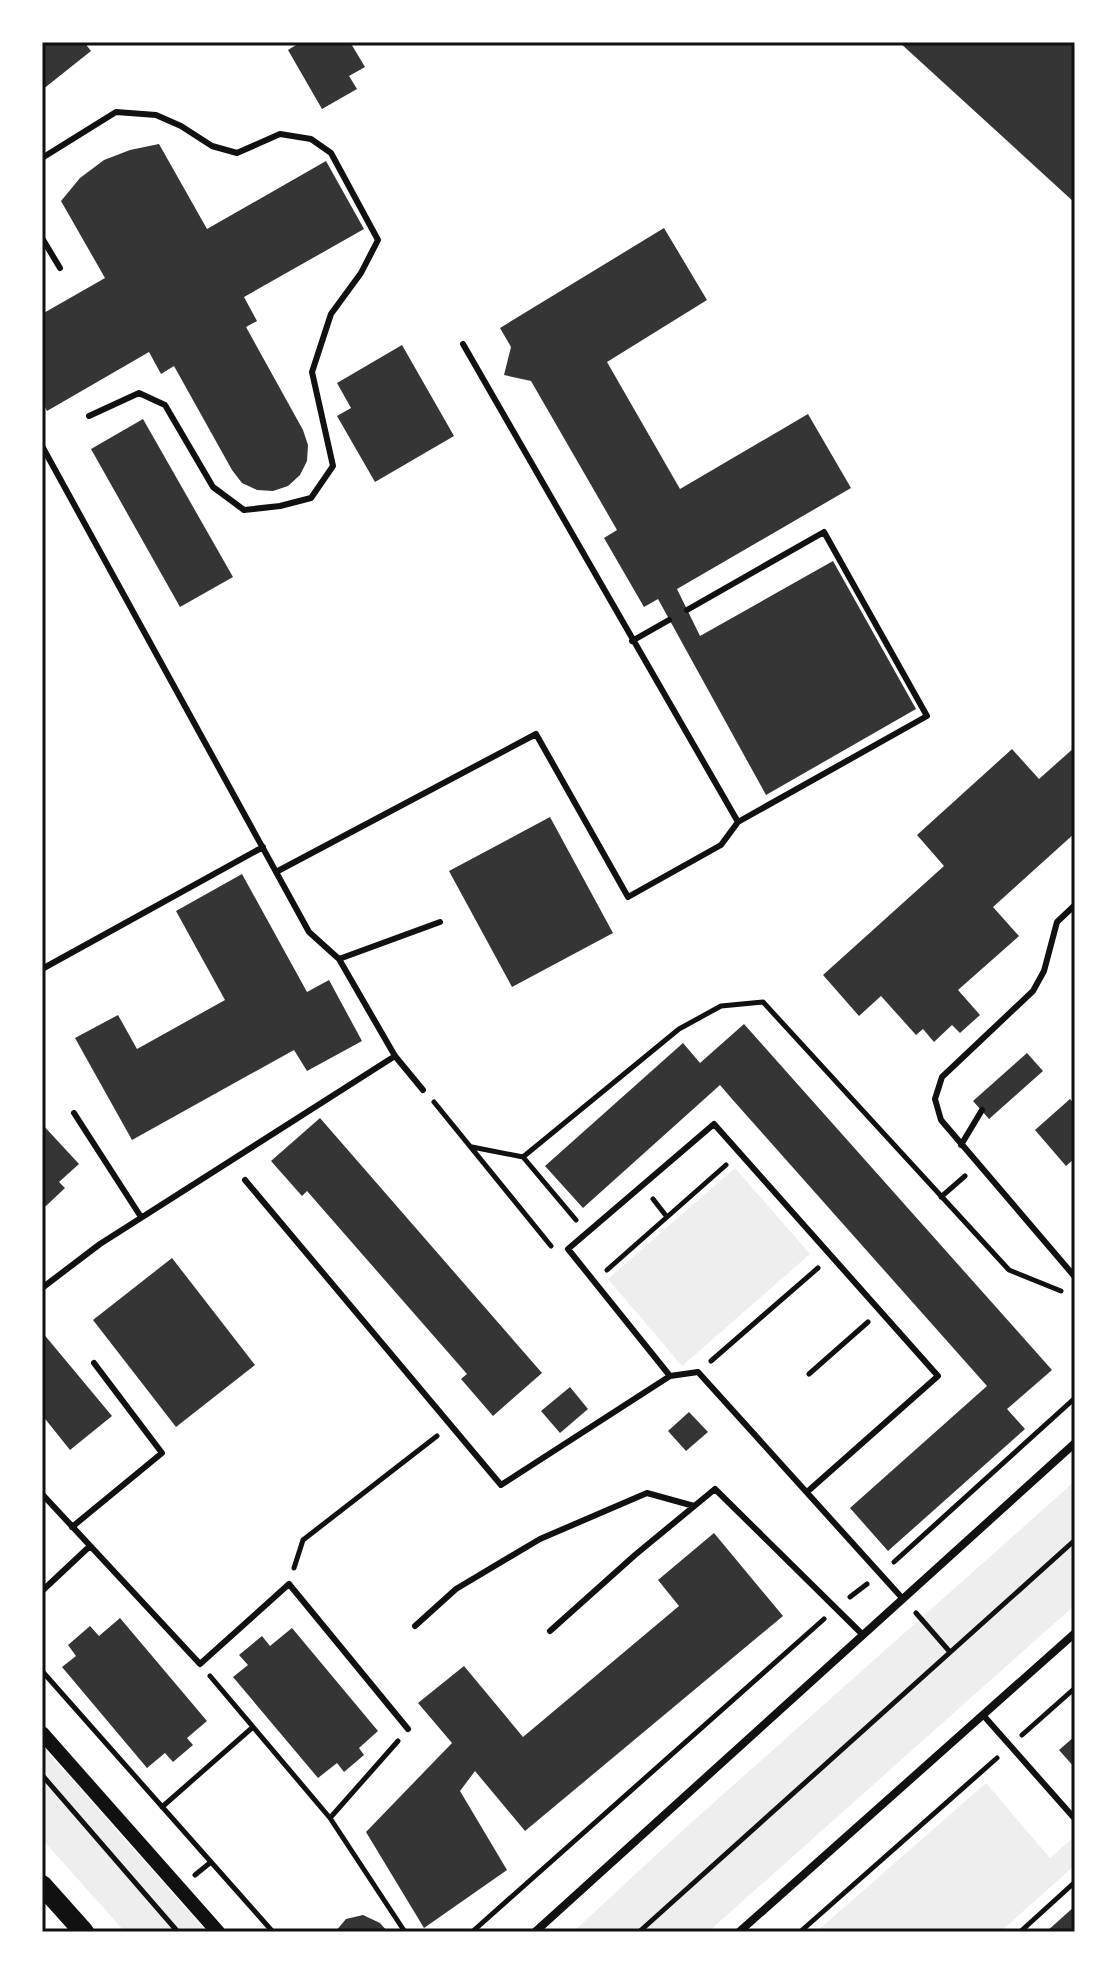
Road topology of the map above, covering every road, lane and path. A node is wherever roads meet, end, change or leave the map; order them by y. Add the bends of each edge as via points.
1 (42, 158) edge
2 (42, 238) edge
3 (60, 268) dead end
4 (463, 344) dead end
5 (89, 416) dead end
6 (42, 446) edge
7 (687, 610) dead end
8 (669, 620) dead end
9 (632, 641) junction
10 (738, 822) junction
11 (263, 847) junction
12 (276, 872) junction
13 (1075, 905) edge
14 (440, 922) dead end
15 (339, 959) junction
16 (42, 969) edge
17 (395, 1056) junction
18 (423, 1090) joint
19 (982, 1110) dead end
20 (74, 1113) dead end
21 (961, 1145) junction
22 (472, 1147) junction
23 (740, 1153) junction
24 (523, 1157) junction
25 (978, 1165) junction
26 (245, 1180) dead end
27 (941, 1197) junction
28 (141, 1217) junction
29 (587, 1232) junction
30 (568, 1249) junction
31 (831, 1256) junction
32 (42, 1275) edge
33 (1075, 1277) edge
34 (594, 1281) junction
35 (49, 1283) junction
36 (42, 1288) edge
37 (1062, 1291) dead end
38 (880, 1311) junction
39 (94, 1363) dead end
40 (698, 1372) junction
41 (809, 1374) dead end
42 (670, 1376) junction
43 (1075, 1398) edge
44 (430, 1441) dead end
45 (1075, 1443) edge
46 (807, 1492) junction
47 (42, 1494) edge
48 (694, 1506) junction
49 (72, 1527) junction
50 (1075, 1540) edge
51 (90, 1546) junction
52 (881, 1573) junction
53 (289, 1584) junction
54 (42, 1591) edge
55 (903, 1599) junction
56 (836, 1608) junction
57 (415, 1626) dead end
58 (550, 1631) dead end
59 (1075, 1633) edge
60 (863, 1635) junction
61 (950, 1652) junction
62 (200, 1664) junction
63 (42, 1671) edge
64 (1075, 1688) edge
65 (983, 1715) junction
66 (253, 1727) junction
67 (408, 1729) joint
68 (42, 1733) edge
69 (1010, 1746) junction
70 (42, 1775) edge
71 (162, 1807) junction
72 (330, 1818) junction
73 (1075, 1819) edge
74 (211, 1862) junction
75 (1075, 1882) edge
76 (42, 1885) edge
77 (179, 1889) junction
78 (84, 1932) edge
79 (178, 1932) edge
80 (218, 1932) edge
81 (273, 1932) edge
82 (405, 1932) edge
83 (472, 1932) edge
84 (535, 1932) edge
85 (639, 1932) edge
86 (739, 1932) edge
87 (800, 1932) edge
88 (1020, 1932) edge

1 - 5 lane via 116,112 156,115 212,146 237,153 280,134 311,139 331,153 378,240 331,314 312,372 333,466 311,498 244,510 213,487 165,405 139,393
2 - 3 lane
4 - 9 lane
6 - 11 lane
7 - 10 lane via 824,532 927,716
8 - 9 lane
9 - 10 lane
10 - 12 lane via 721,845 628,897 536,734
11 - 12 lane
11 - 16 lane
12 - 15 lane via 309,932
13 - 21 lane via 1057,922 1033,991 942,1077 935,1099 941,1120
14 - 15 lane
15 - 17 lane
17 - 18 lane
17 - 28 lane
18 - 22 path
19 - 21 lane
20 - 28 lane
21 - 25 lane
22 - 24 path
22 - 30 path via 549,1246
23 - 29 lane via 714,1124
23 - 31 lane
23 - 34 path
24 - 27 path via 679,1029 721,1006 763,1002
24 - 29 path
25 - 27 path
25 - 33 lane
26 - 42 lane via 501,1485
27 - 37 path via 1009,1270
28 - 35 lane
29 - 30 lane
30 - 34 lane
31 - 38 lane
31 - 40 path
32 - 35 lane
34 - 42 lane
35 - 36 lane
38 - 41 path
38 - 46 lane via 938,1376
39 - 49 lane via 162,1453
40 - 42 lane
40 - 46 lane
43 - 52 path
44 - 53 path via 303,1540
45 - 55 street
46 - 52 lane
47 - 49 lane
48 - 56 lane via 715,1489
48 - 57 lane via 647,1493 540,1539 456,1589
48 - 58 lane
49 - 51 lane
50 - 61 path
51 - 54 lane
51 - 62 lane
52 - 55 lane
52 - 56 path
53 - 62 lane
53 - 67 lane
55 - 60 street
55 - 61 path
56 - 60 lane
56 - 83 path
59 - 65 street
60 - 84 street
61 - 85 path
62 - 66 path
63 - 71 path
64 - 69 path
65 - 69 lane
65 - 86 street
66 - 71 path
66 - 72 path
67 - 72 path
68 - 77 street
69 - 73 lane
69 - 87 path
70 - 79 path
71 - 74 path
72 - 82 path
74 - 77 path
74 - 81 path
75 - 88 path
76 - 78 main road
77 - 80 street

